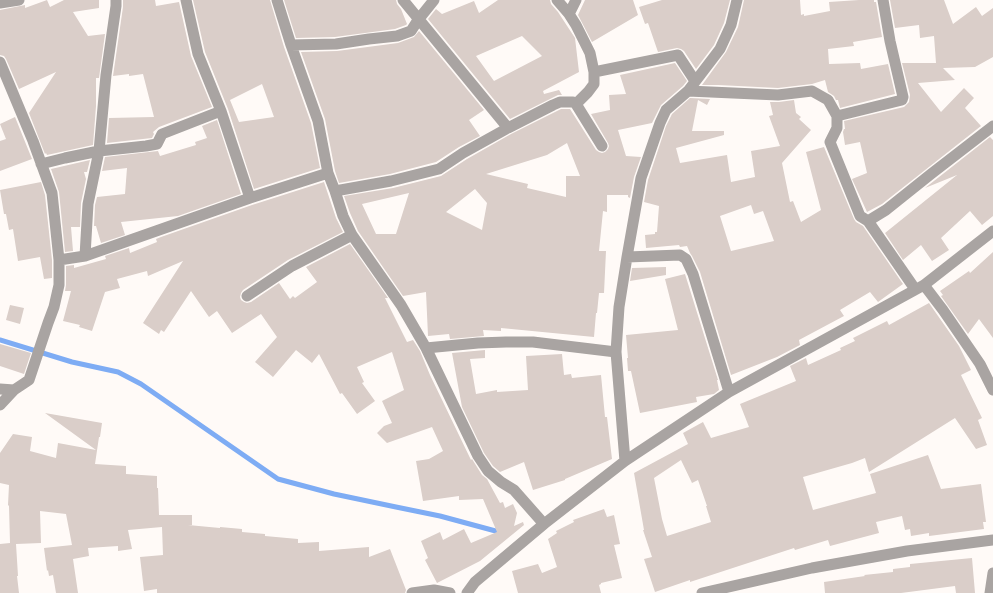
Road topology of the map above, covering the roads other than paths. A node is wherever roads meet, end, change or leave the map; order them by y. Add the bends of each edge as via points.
1 (18, 0) edge
2 (116, 0) edge
3 (186, 0) edge
4 (277, 0) edge
5 (403, 0) edge
6 (434, 0) edge
7 (557, 0) edge
8 (576, 0) edge
9 (737, 0) edge
10 (883, 0) edge
11 (0, 3) edge
12 (569, 14) junction
13 (418, 20) junction
14 (291, 45) junction
15 (0, 62) edge
16 (594, 72) junction
17 (695, 81) junction
18 (688, 91) junction
19 (576, 104) junction
20 (221, 111) junction
21 (837, 116) junction
22 (993, 126) edge
23 (508, 128) junction
24 (602, 146) dead end
25 (99, 151) junction
26 (42, 164) junction
27 (328, 173) junction
28 (335, 191) junction
29 (250, 198) junction
30 (868, 221) junction
31 (993, 231) edge
32 (352, 235) junction
33 (85, 256) junction
34 (627, 257) junction
35 (59, 260) junction
36 (920, 287) junction
37 (247, 296) dead end
38 (426, 348) junction
39 (616, 352) junction
40 (0, 389) edge
41 (14, 390) junction
42 (993, 390) edge
43 (729, 392) junction
44 (0, 405) edge
45 (625, 461) junction
46 (544, 524) junction
47 (993, 540) edge
48 (993, 573) edge
49 (475, 582) junction
50 (412, 593) edge
51 (450, 593) edge
52 (467, 593) edge
53 (702, 593) edge
54 (990, 593) edge

1 - 11 street
2 - 25 street
3 - 20 street via 198,54
4 - 14 street
5 - 13 street
6 - 13 street
7 - 12 street
8 - 12 street
9 - 17 street via 731,25 720,49
10 - 21 street via 902,100
12 - 16 street via 590,53
13 - 14 street via 411,31 397,36 336,44
13 - 23 street
14 - 27 street via 318,121
15 - 26 street
16 - 17 street via 678,56
16 - 19 street via 594,84
17 - 18 street
18 - 21 street via 778,95 812,91 828,100
18 - 34 street via 666,110 660,123 641,178
19 - 23 street via 560,102
19 - 24 street
20 - 25 street via 162,134 158,144
20 - 29 street
21 - 30 street via 837,128 830,142 860,216
22 - 30 street via 886,210
23 - 28 street via 439,169
25 - 26 street
25 - 33 street via 88,204
26 - 35 street via 52,193
27 - 28 street
27 - 29 street
28 - 32 street
29 - 33 street
30 - 36 street
31 - 36 street
32 - 37 street via 292,266
32 - 38 street via 401,305
33 - 35 street
34 - 39 street via 619,307
34 - 43 street via 680,255 686,259 693,274
35 - 41 street via 59,285 37,358 29,380
36 - 42 street via 944,310 980,364
36 - 43 street
38 - 39 street via 478,343 533,342
38 - 46 street via 478,456 488,471 514,490
39 - 45 street
40 - 41 street
41 - 44 street
43 - 45 street
45 - 46 street
46 - 49 street
47 - 53 street via 907,551 812,568
48 - 54 street
49 - 51 street
49 - 52 street
50 - 51 street via 434,590

